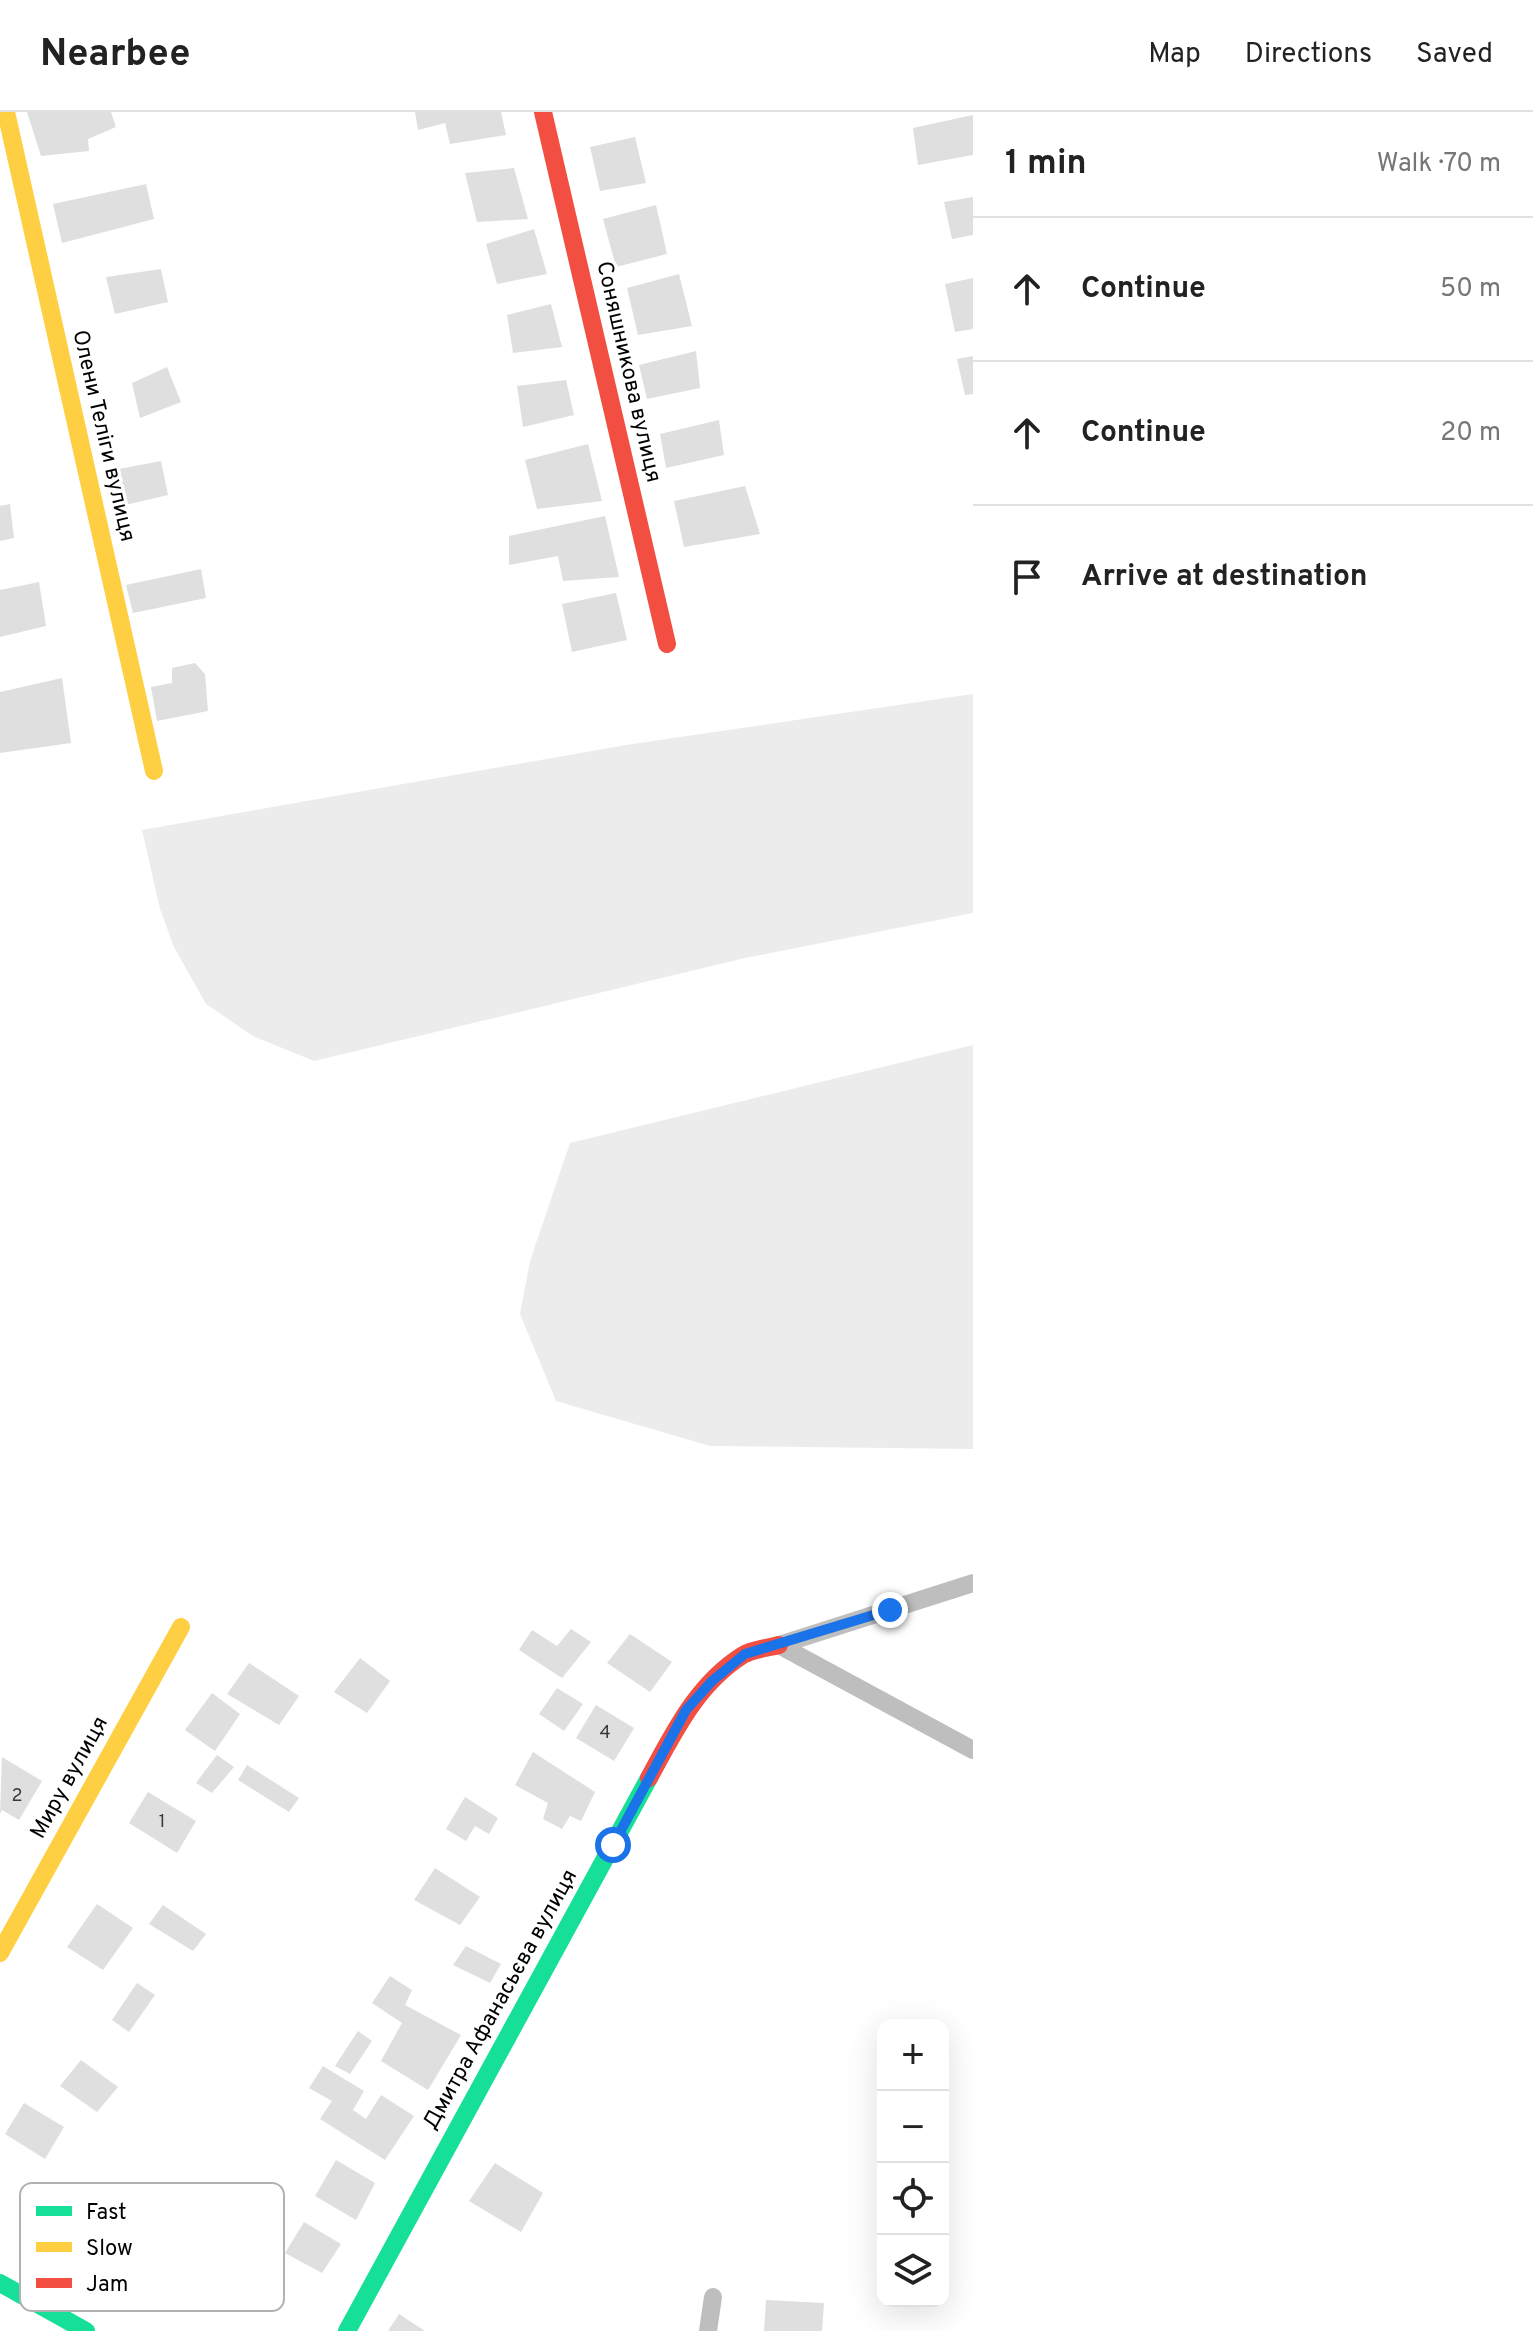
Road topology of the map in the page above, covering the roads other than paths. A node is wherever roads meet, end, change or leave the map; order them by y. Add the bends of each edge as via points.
1 (6, 112) edge
2 (543, 112) edge
3 (667, 644) dead end
4 (154, 771) dead end
5 (973, 1583) edge
6 (181, 1627) dead end
7 (779, 1645) junction
8 (973, 1750) edge
9 (0, 1953) edge
10 (0, 2283) edge
11 (20, 2294) edge
12 (713, 2297) dead end
13 (50, 2311) edge
14 (86, 2331) edge
15 (347, 2331) edge
16 (708, 2331) edge

1 - 4 street, Олени Теліги вулиця
2 - 3 street, Соняшникова вулиця
5 - 7 lane
6 - 9 street, Миру вулиця
7 - 8 lane
7 - 15 street, Дмитра Афанасьєва вулиця via 745,1654 686,1710
10 - 11 street
12 - 16 lane
13 - 14 street

